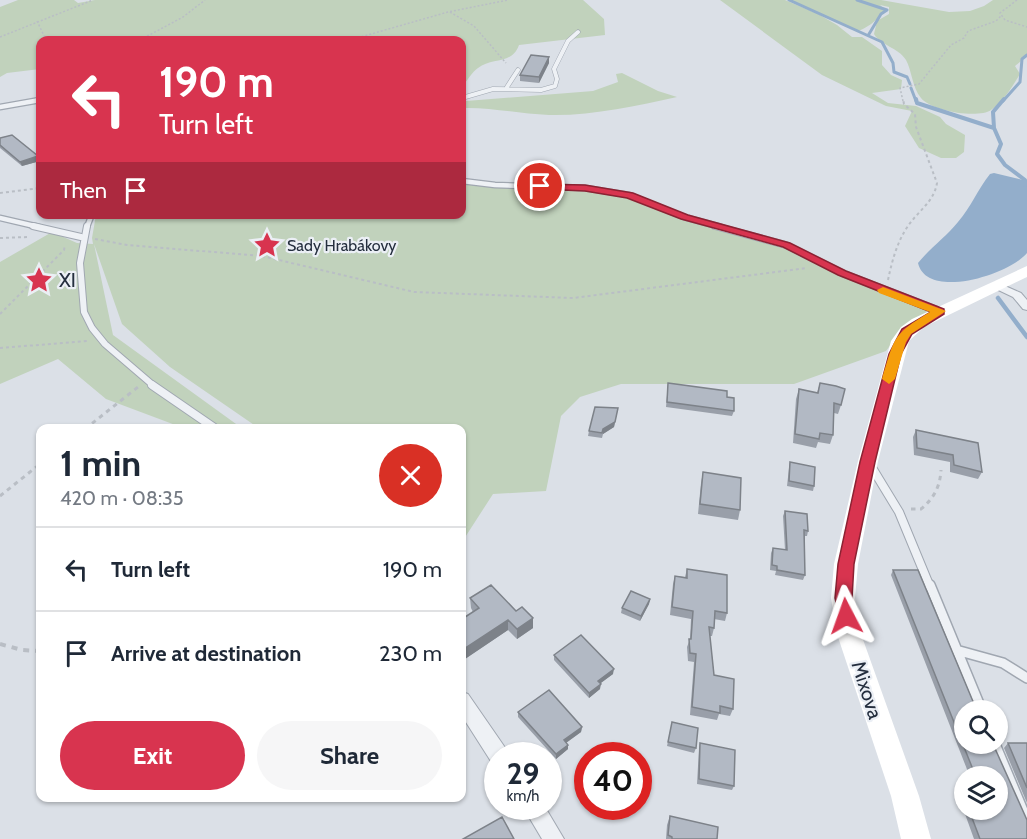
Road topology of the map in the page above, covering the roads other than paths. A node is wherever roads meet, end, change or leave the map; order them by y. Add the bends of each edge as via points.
1 (578, 32) dead end
2 (518, 70) dead end
3 (507, 87) junction
4 (466, 97) edge
5 (36, 101) edge
6 (0, 107) edge
7 (466, 181) edge
8 (0, 218) edge
9 (90, 219) edge
10 (81, 237) junction
11 (1027, 271) edge
12 (996, 285) junction
13 (1027, 307) edge
14 (940, 311) junction
15 (209, 424) edge
16 (868, 462) junction
17 (957, 650) junction
18 (1027, 678) edge
19 (977, 700) edge
20 (466, 706) edge
21 (490, 742) edge
22 (999, 754) edge
23 (542, 820) edge
24 (1027, 820) edge
25 (554, 839) edge
26 (916, 839) edge

1 - 3 lane via 568,41 554,69 555,86 533,90
2 - 3 lane
3 - 4 lane
5 - 6 lane
7 - 14 lane via 622,193 684,217 786,245 826,266
8 - 10 lane
9 - 10 lane
10 - 15 lane via 78,259 84,313 99,340 146,380
11 - 12 street, Mixova
12 - 13 street via 1017,295
12 - 14 street, Mixova
14 - 16 street, Mixova via 918,323 900,341
16 - 17 lane via 897,508
16 - 26 street, Mixova via 846,564 843,598 849,634
17 - 18 lane via 999,661
17 - 19 lane
20 - 21 street
22 - 24 lane
23 - 25 street

